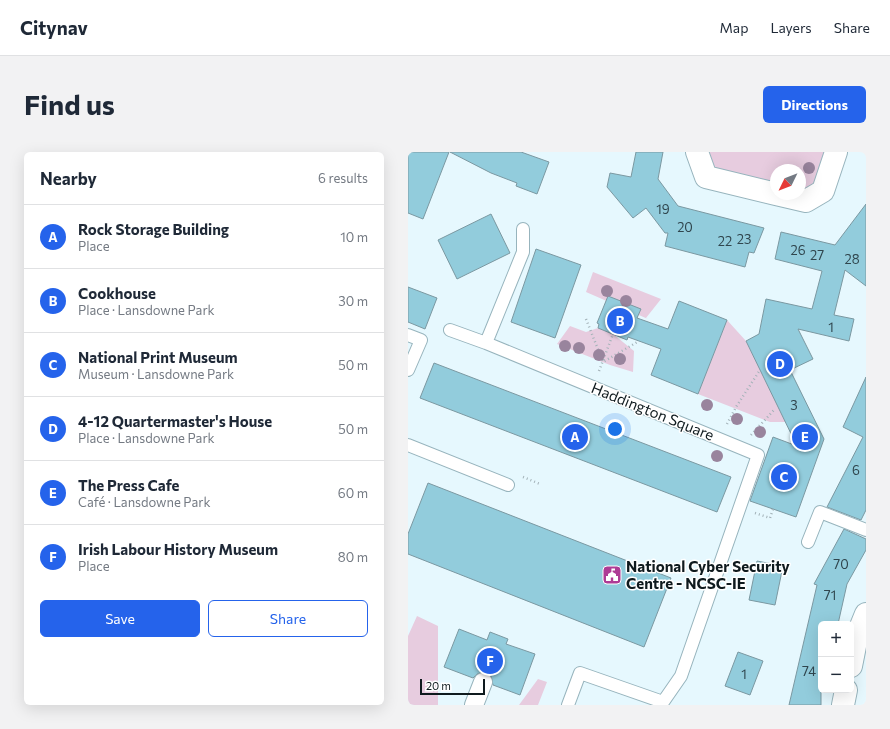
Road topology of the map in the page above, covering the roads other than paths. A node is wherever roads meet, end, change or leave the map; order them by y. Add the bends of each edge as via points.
1 (697, 152) edge
2 (836, 152) edge
3 (770, 193) edge
4 (802, 200) edge
5 (523, 229) dead end
6 (450, 330) dead end
7 (408, 335) edge
8 (486, 343) junction
9 (408, 370) edge
10 (408, 445) edge
11 (508, 485) dead end
12 (866, 530) edge
13 (808, 542) dead end
14 (866, 614) edge
15 (862, 638) edge
16 (854, 658) edge
17 (483, 682) dead end
18 (845, 693) edge
19 (664, 703) edge
20 (474, 705) edge
21 (568, 705) edge
22 (843, 705) edge

1 - 3 street via 706,177
2 - 4 street via 822,191 806,201
5 - 8 lane via 523,252
6 - 8 lane, Haddington Square
7 - 9 lane via 421,340
8 - 19 lane, Haddington Square via 758,455 681,676
10 - 11 lane
12 - 13 lane via 820,512
14 - 15 street
15 - 16 street
17 - 20 street
18 - 22 street
19 - 21 lane via 580,673

